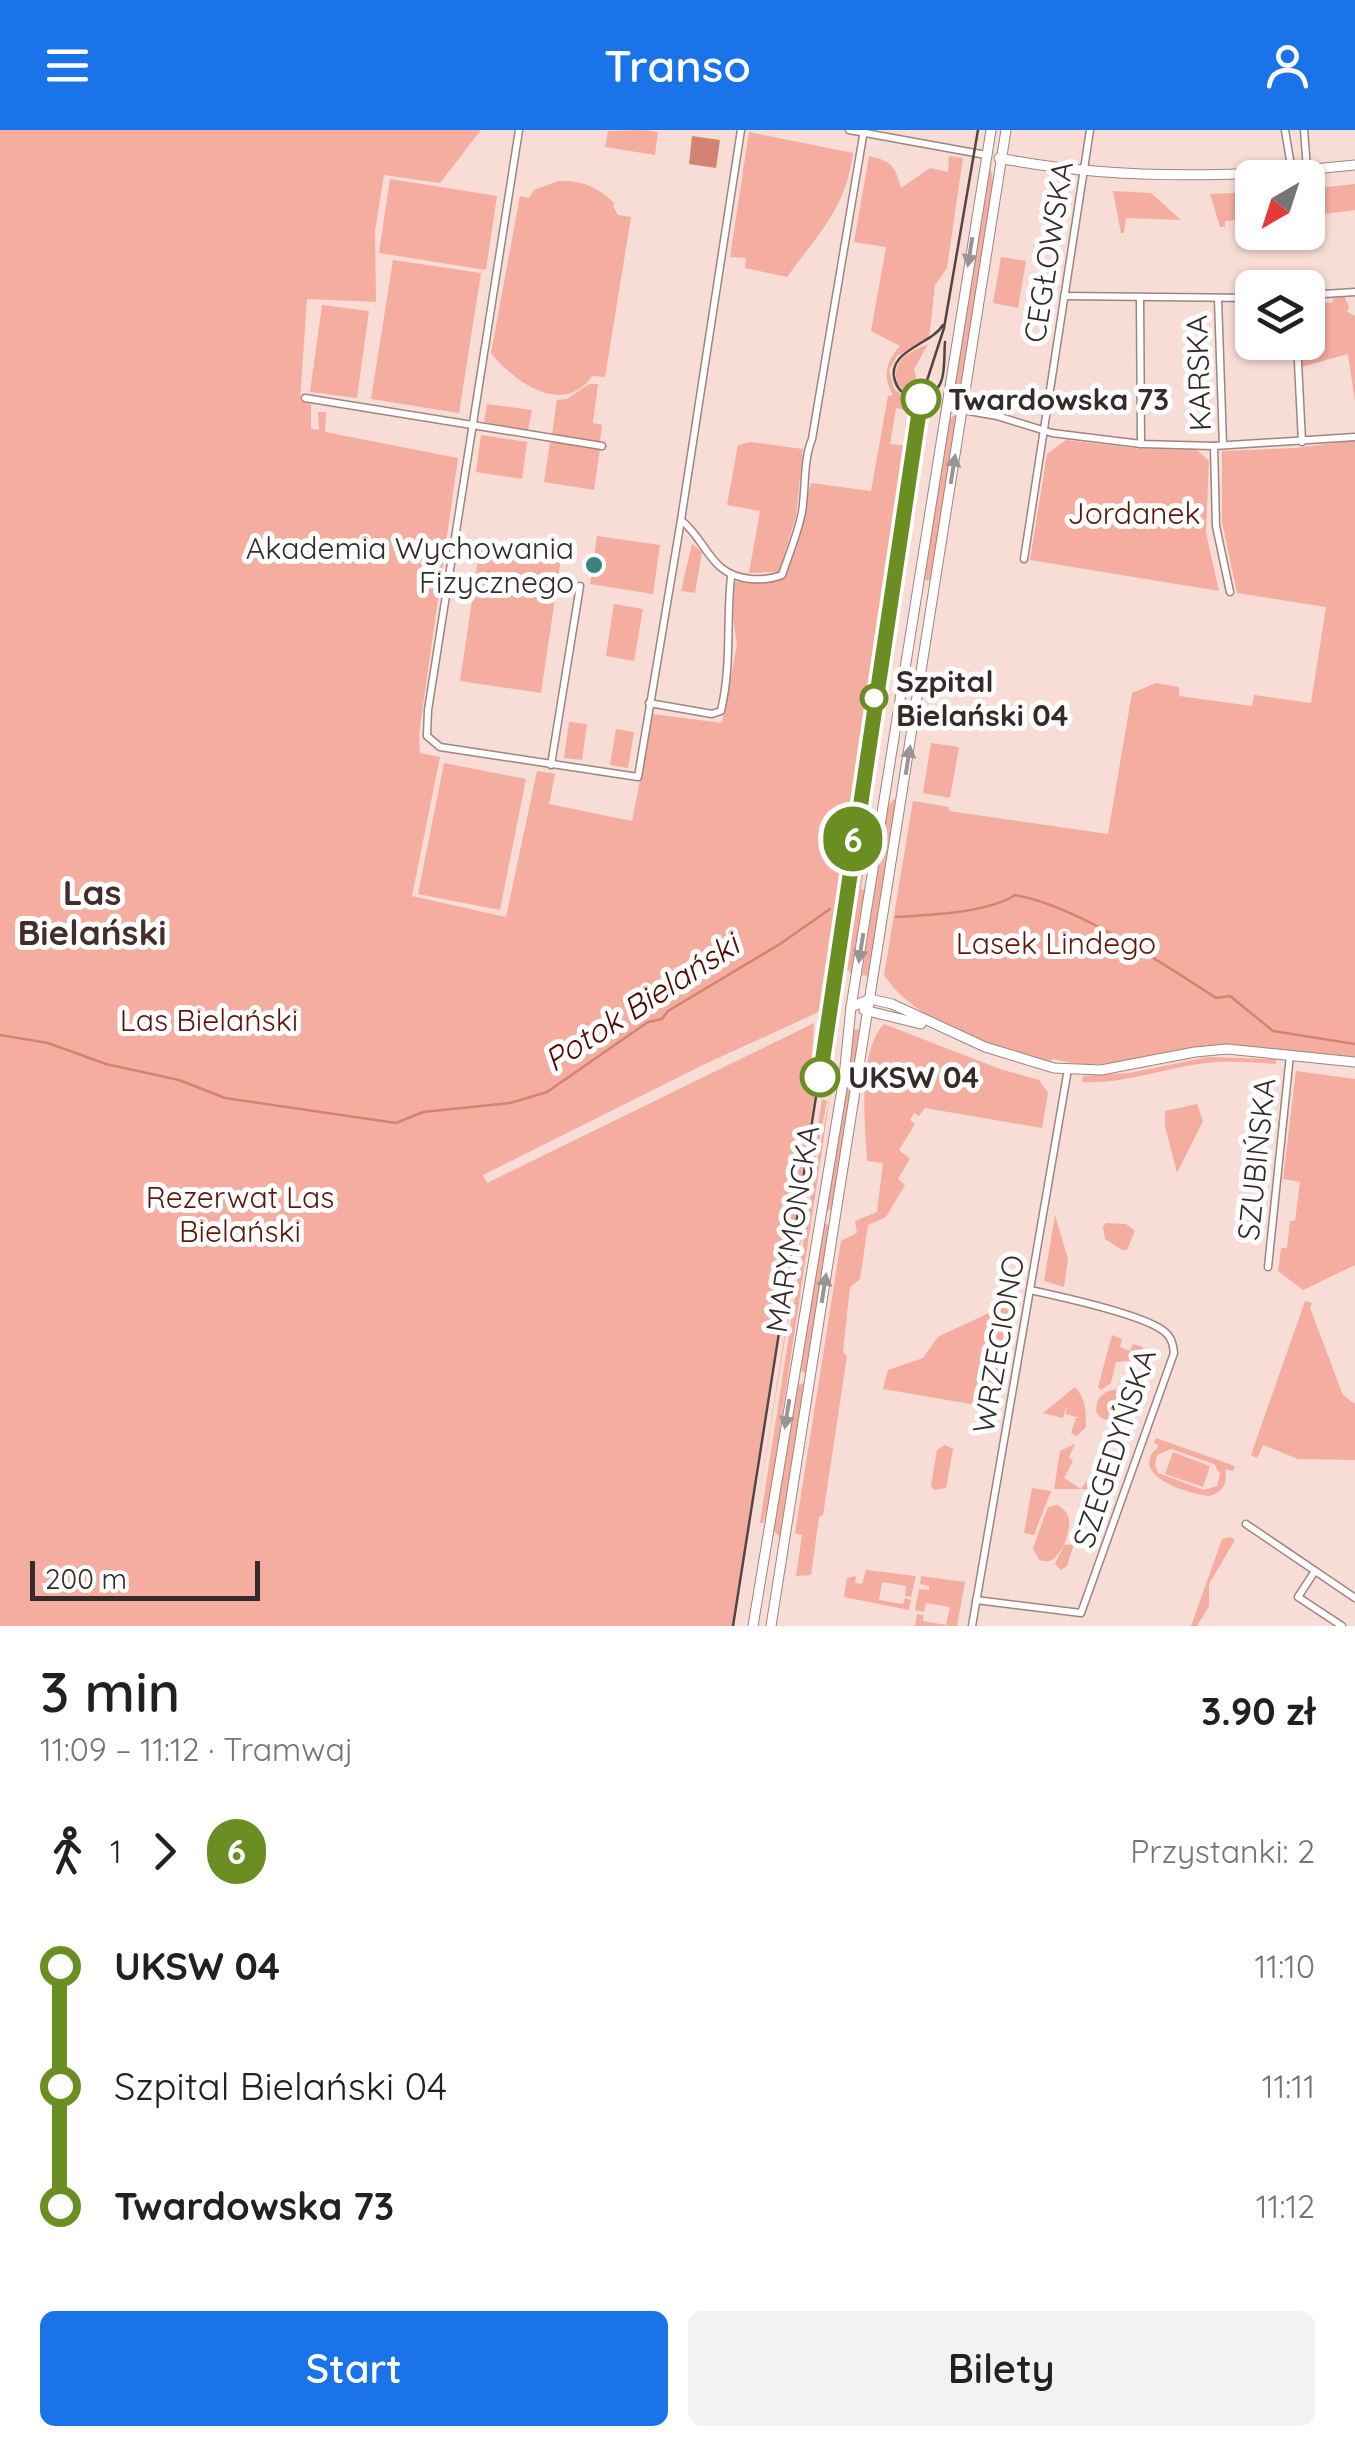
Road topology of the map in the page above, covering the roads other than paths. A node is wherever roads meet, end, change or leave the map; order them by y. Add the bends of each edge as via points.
1 (520, 130) edge
2 (740, 130) edge
3 (850, 130) edge
4 (991, 130) edge
5 (1006, 130) edge
6 (1090, 130) edge
7 (1285, 130) edge
8 (1304, 130) edge
9 (864, 131) edge
10 (986, 155) junction
11 (1001, 159) junction
12 (1290, 160) edge
13 (1306, 160) edge
14 (1355, 165) edge
15 (1325, 168) edge
16 (1084, 170) junction
17 (1235, 173) edge
18 (1355, 292) edge
19 (1325, 294) edge
20 (1063, 296) junction
21 (1235, 298) edge
22 (1140, 299) junction
23 (1218, 299) junction
24 (1299, 360) edge
25 (305, 398) dead end
26 (946, 407) junction
27 (963, 410) junction
28 (472, 426) junction
29 (1042, 431) junction
30 (1355, 436) edge
31 (1302, 442) junction
32 (1141, 444) junction
33 (602, 446) dead end
34 (1219, 446) junction
35 (681, 520) junction
36 (1024, 560) dead end
37 (731, 577) junction
38 (918, 584) junction
39 (580, 586) dead end
40 (935, 586) junction
41 (1230, 592) dead end
42 (922, 665) junction
43 (903, 678) junction
44 (649, 703) junction
45 (916, 707) junction
46 (551, 764) junction
47 (870, 999) junction
48 (851, 1007) junction
49 (868, 1011) junction
50 (939, 1028) junction
51 (1290, 1055) junction
52 (1355, 1062) edge
53 (1068, 1069) junction
54 (818, 1216) junction
55 (835, 1218) junction
56 (1268, 1267) dead end
57 (1030, 1290) junction
58 (792, 1376) junction
59 (810, 1379) junction
60 (1246, 1524) dead end
61 (767, 1540) junction
62 (784, 1542) junction
63 (1315, 1571) junction
64 (1355, 1598) edge
65 (976, 1600) junction
66 (753, 1626) edge
67 (771, 1626) edge
68 (972, 1626) edge
69 (1342, 1626) edge

1 - 28 street
2 - 35 street
3 - 9 street
4 - 10 main road, MARYMONCKA
5 - 11 main road, MARYMONCKA
6 - 16 street, CEGŁOWSKA
7 - 12 street
8 - 13 street
9 - 10 street
9 - 37 street via 806,456 802,514 782,574
10 - 11 main road
10 -> 26 main road, MARYMONCKA
11 - 16 main road
11 - 27 main road, MARYMONCKA
14 - 15 main road
16 - 17 main road
16 - 20 street, CEGŁOWSKA
18 - 19 street
20 - 22 street
20 - 29 street, CEGŁOWSKA
21 - 23 street
22 - 23 street
22 - 32 street
23 - 34 street, KARSKA
24 - 31 street
25 - 28 street
26 - 27 street
26 - 38 main road, MARYMONCKA
27 - 29 street
40 -> 27 main road, MARYMONCKA
28 - 33 street
28 - 46 street via 427,736 440,746
29 - 32 street
29 - 36 street, CEGŁOWSKA
30 - 31 street
31 - 34 street
32 - 34 street
34 - 41 street, KARSKA via 1216,526
35 - 37 street
35 - 44 street
37 - 44 street via 721,710
38 - 40 main road
38 - 43 main road, MARYMONCKA
39 - 46 street
40 - 42 main road, MARYMONCKA
42 - 43 main road
42 - 45 main road, MARYMONCKA
43 - 45 main road
43 -> 48 main road, MARYMONCKA
44 - 46 street via 638,776
47 -> 45 main road, MARYMONCKA
47 - 48 main road
47 - 49 main road, MARYMONCKA
47 - 50 main road
48 - 49 main road
48 - 54 main road, MARYMONCKA
49 - 50 main road
49 - 55 main road, MARYMONCKA
50 - 53 main road via 1021,1061
51 - 52 main road
51 - 53 main road via 1218,1050 1106,1070
51 - 56 street, SZUBIŃSKA
53 - 57 street, WRZECIONO
54 - 55 main road
54 - 58 main road, MARYMONCKA
59 -> 55 main road, MARYMONCKA
57 - 65 street, WRZECIONO
57 - 65 street, SZEGEDYŃSKA via 1154,1326 1170,1338 1172,1361 1082,1612
58 - 59 main road
58 -> 61 main road, MARYMONCKA
59 - 62 main road, MARYMONCKA
60 - 63 street
61 - 62 main road
61 - 66 main road, MARYMONCKA
62 - 67 main road, MARYMONCKA
63 - 64 street
63 - 69 street via 1298,1597
65 - 68 street, WRZECIONO

